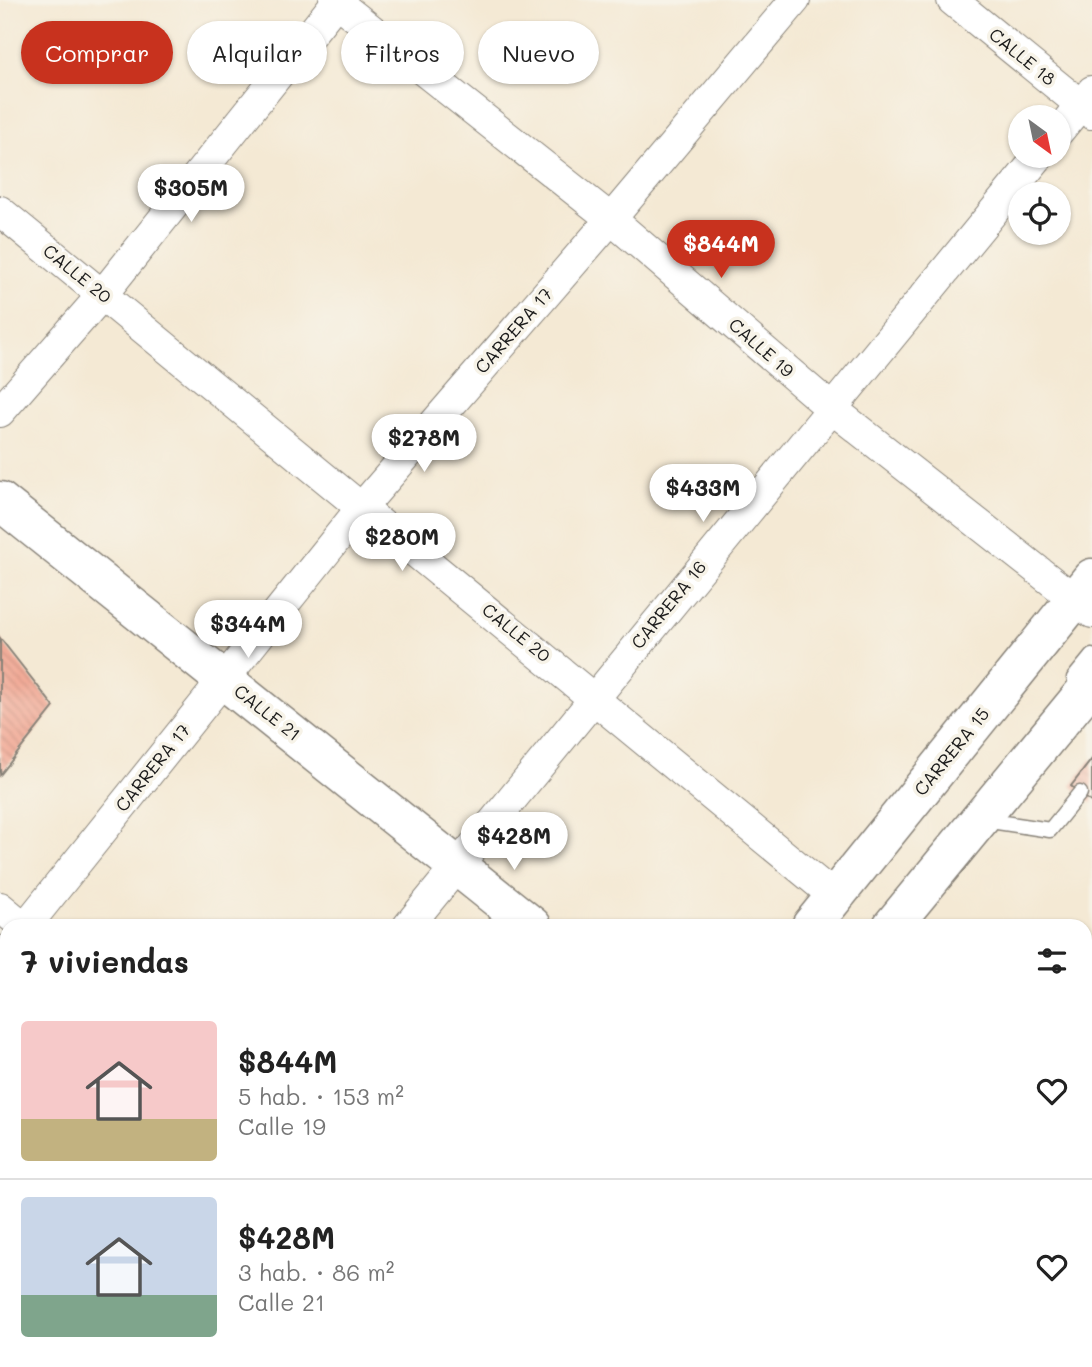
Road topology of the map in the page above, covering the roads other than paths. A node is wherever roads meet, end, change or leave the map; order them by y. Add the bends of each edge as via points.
1 (795, 0) edge
2 (952, 0) edge
3 (336, 1) edge
4 (1088, 103) edge
5 (1071, 119) edge
6 (1029, 168) edge
7 (0, 211) edge
8 (611, 219) junction
9 (102, 295) junction
10 (831, 408) junction
11 (0, 412) edge
12 (0, 501) edge
13 (362, 507) junction
14 (1087, 603) edge
15 (1092, 656) edge
16 (224, 679) junction
17 (593, 697) junction
18 (1081, 697) edge
19 (1006, 764) dead end
20 (1080, 793) dead end
21 (982, 819) junction
22 (458, 865) junction
23 (835, 897) junction
24 (0, 907) edge
25 (16, 919) edge
26 (31, 919) edge
27 (414, 919) edge
28 (524, 919) edge
29 (817, 919) edge
30 (883, 919) edge
31 (898, 919) edge

1 - 8 street, CARRERA 17
2 - 4 street, CALLE 18
3 - 8 street, CALLE 19
3 - 9 street
4 - 5 street
6 - 10 street, CARRERA 16
7 - 9 street, CALLE 20
8 - 10 street, CALLE 19
8 - 13 street, CARRERA 17
9 - 11 street
9 - 13 street, CALLE 20
10 - 14 street, CALLE 19
10 - 17 street, CARRERA 16
12 - 16 main road, CALLE 21
13 - 16 street, CARRERA 17
13 - 17 street, CALLE 20
14 - 23 main road, CARRERA 15
15 - 18 lane
16 - 22 main road, CALLE 21
16 - 26 street, CARRERA 17
17 - 22 street, CARRERA 16
17 - 23 street, CALLE 20
18 - 21 main road
19 - 30 lane
20 - 21 lane via 1050,830
21 - 31 main road
22 - 27 street, CARRERA 16
22 - 28 main road, CALLE 21
23 - 29 main road, CARRERA 15
24 - 25 street

